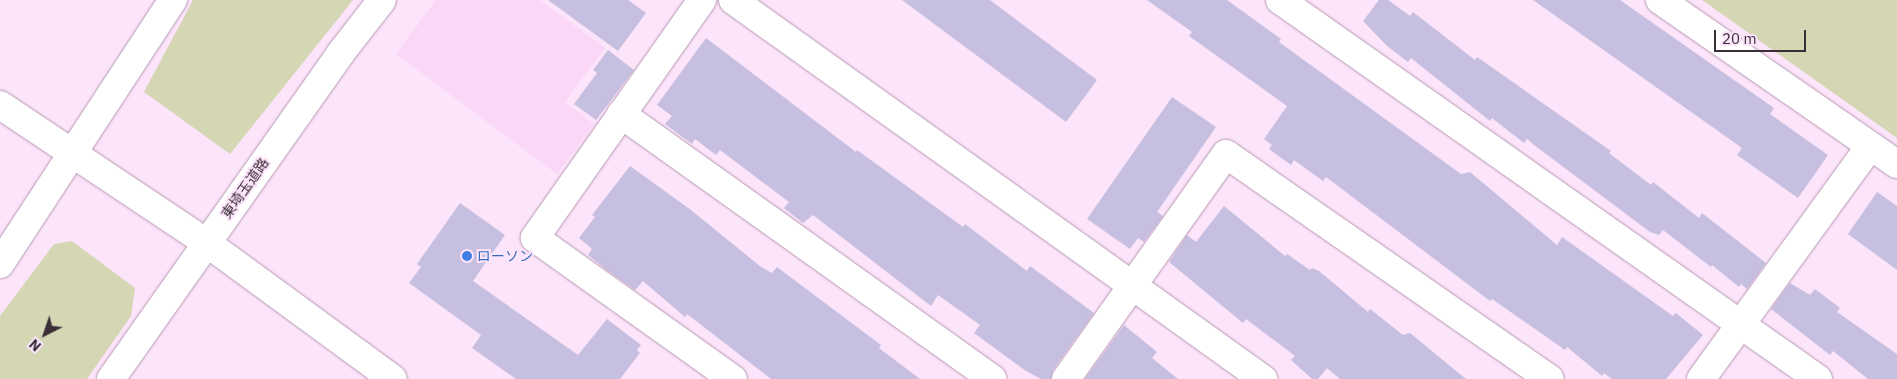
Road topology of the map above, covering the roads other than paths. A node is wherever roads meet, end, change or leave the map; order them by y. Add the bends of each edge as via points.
1 (173, 0) edge
2 (382, 0) edge
3 (702, 0) edge
4 (733, 0) edge
5 (1280, 0) edge
6 (1660, 0) edge
7 (0, 106) edge
8 (621, 114) junction
9 (1870, 146) junction
10 (74, 154) junction
11 (1897, 164) edge
12 (207, 243) junction
13 (0, 264) edge
14 (1131, 286) junction
15 (1740, 323) junction
16 (111, 379) edge
17 (393, 379) edge
18 (733, 379) edge
19 (992, 379) edge
20 (1066, 379) edge
21 (1263, 379) edge
22 (1550, 379) edge
23 (1701, 379) edge
24 (1818, 379) edge

1 - 10 main road
2 - 12 main road, 東埼玉道路 via 340,54
3 - 8 main road
4 - 14 main road
5 - 15 main road
6 - 9 main road
7 - 10 main road
8 - 18 main road via 535,238
8 - 19 main road
9 - 11 main road
9 - 15 main road
10 - 12 main road
10 - 13 main road
12 - 16 main road, 東埼玉道路
12 - 17 main road
14 - 20 main road
14 - 21 main road
14 - 22 main road via 1226,154
15 - 23 main road
15 - 24 main road

